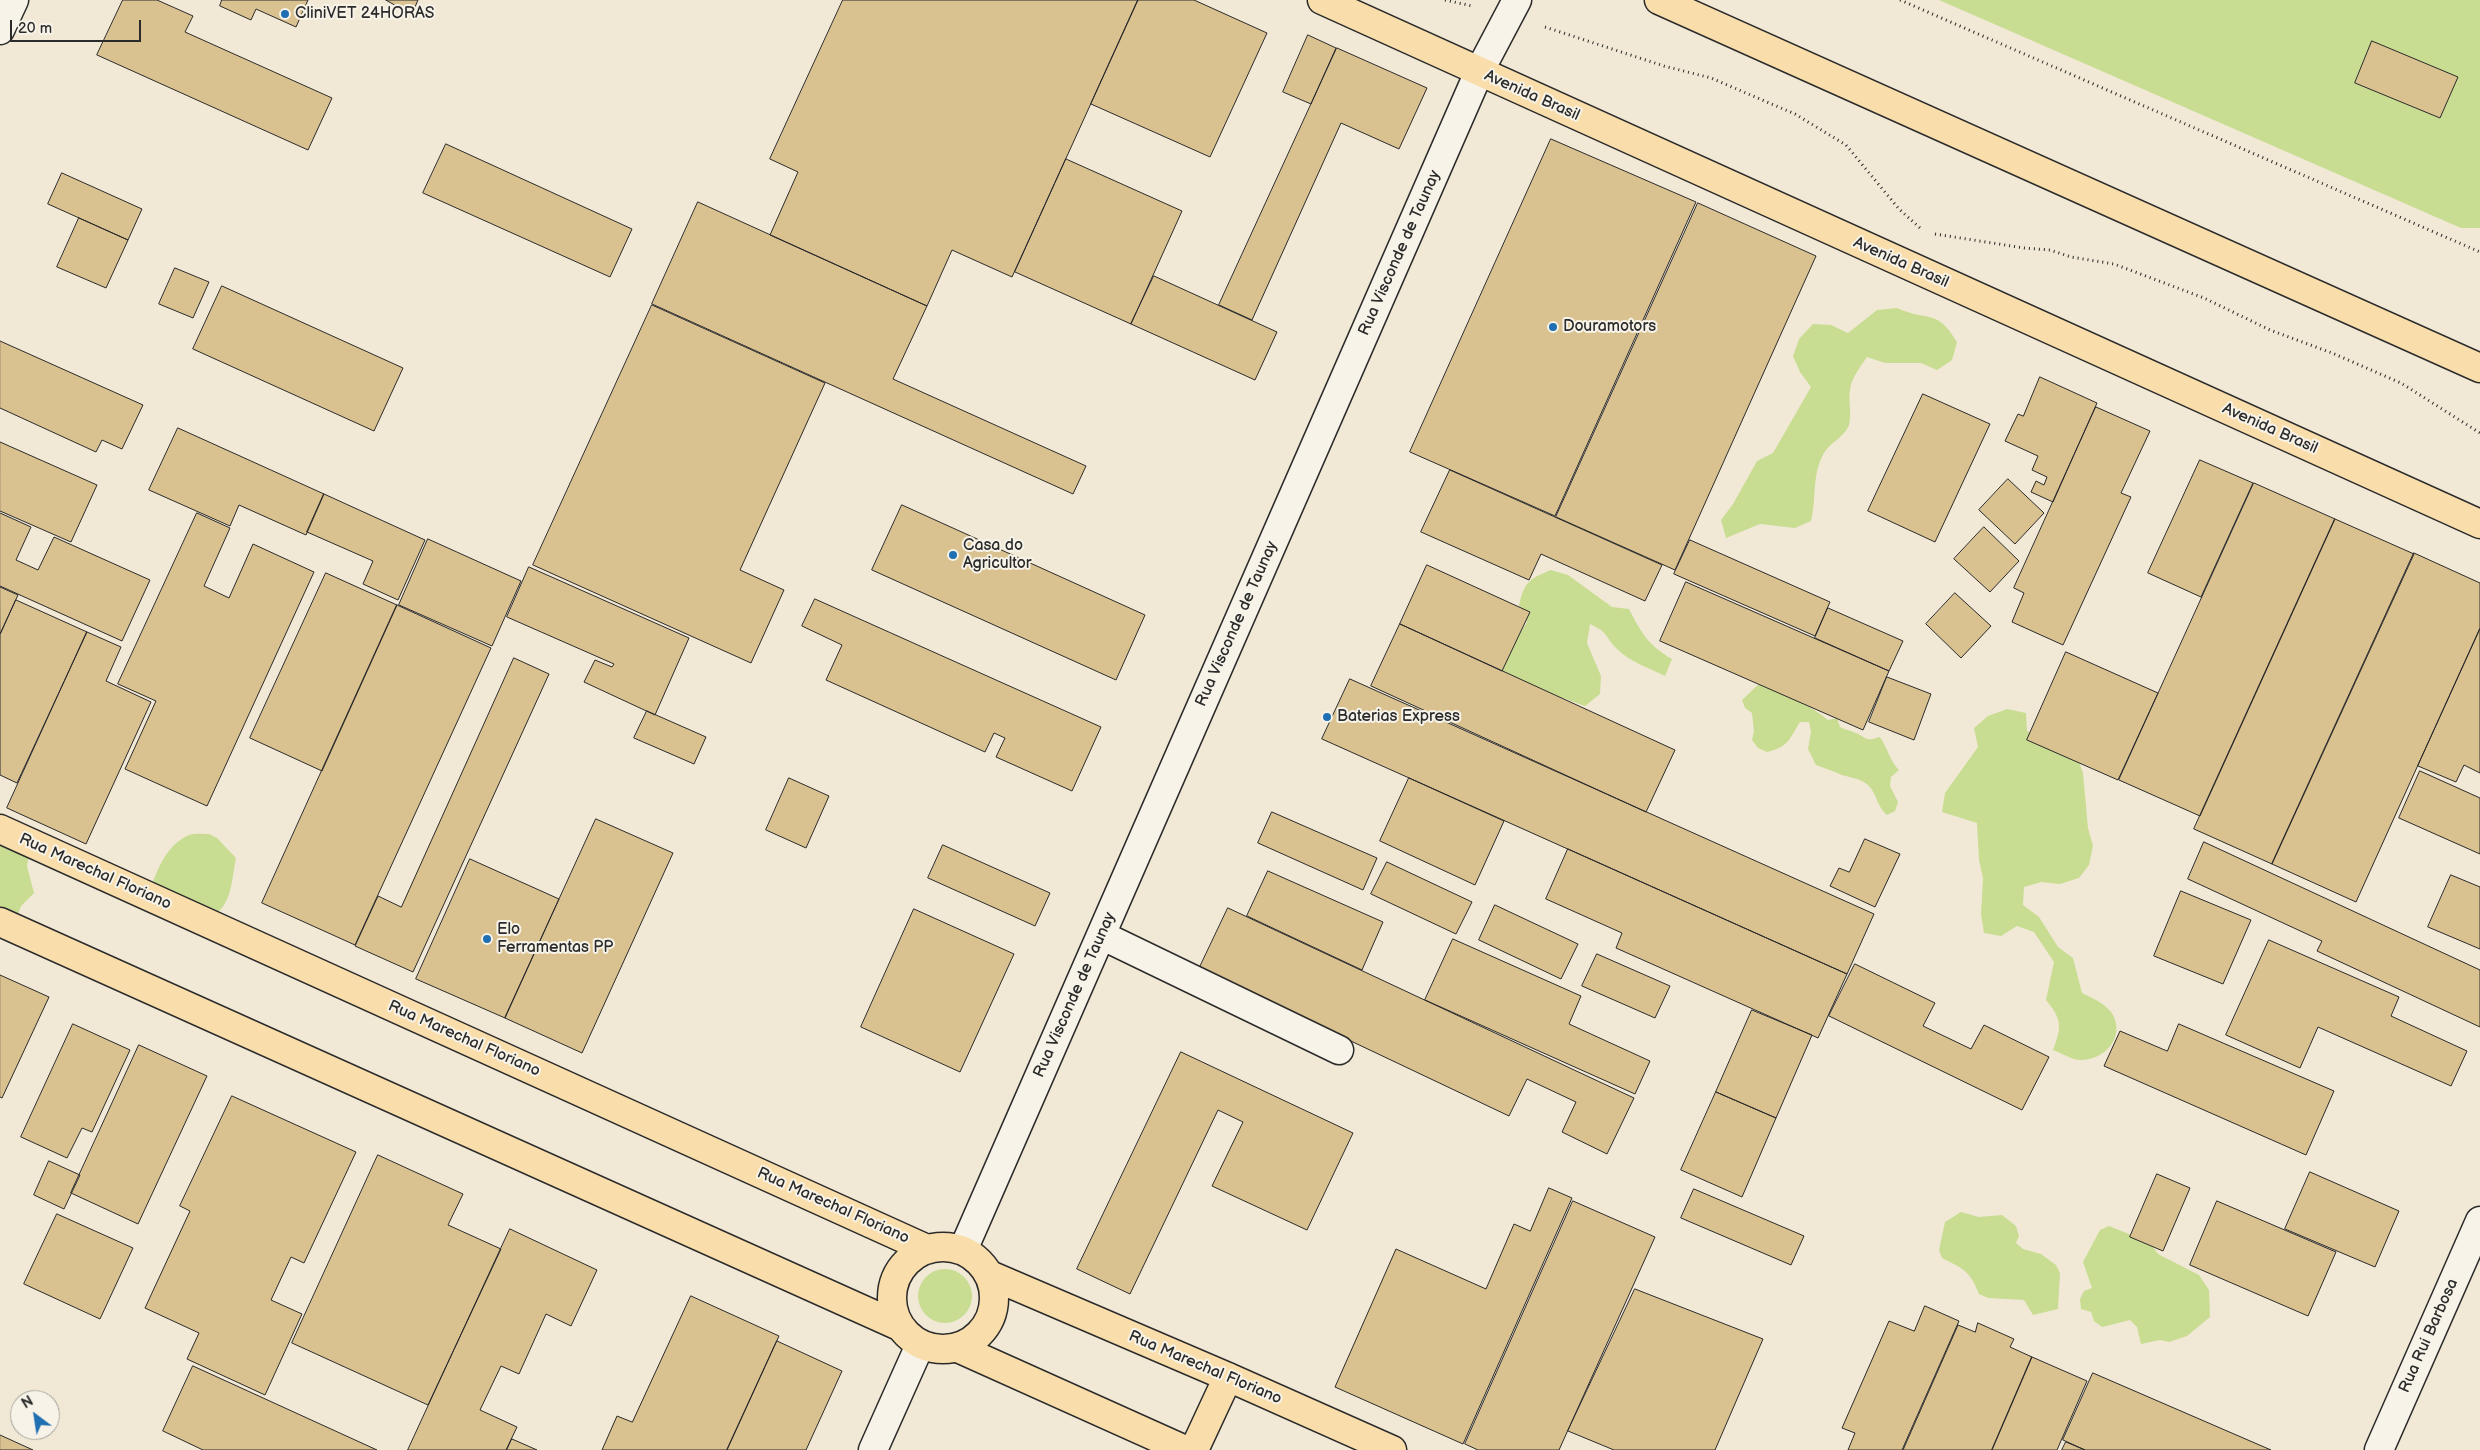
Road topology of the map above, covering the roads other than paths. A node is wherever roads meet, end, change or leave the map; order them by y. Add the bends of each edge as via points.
1 (14, 0) edge
2 (1322, 0) edge
3 (1659, 0) edge
4 (1513, 8) edge
5 (0, 30) edge
6 (1478, 72) junction
7 (2480, 368) edge
8 (2480, 524) edge
9 (0, 829) edge
10 (0, 922) edge
11 (1101, 935) junction
12 (1339, 1050) dead end
13 (2480, 1221) edge
14 (927, 1249) junction
15 (963, 1250) junction
16 (990, 1275) junction
17 (899, 1326) junction
18 (920, 1345) junction
19 (958, 1348) junction
20 (1228, 1377) junction
21 (873, 1450) edge
22 (1185, 1450) edge
23 (1194, 1450) edge
24 (1392, 1450) edge
25 (2379, 1450) edge

1 - 5 street
2 - 6 main road, Avenida Brasil
3 - 7 main road
4 - 6 street, Rua Visconde de Taunay
6 - 8 main road, Avenida Brasil
6 - 11 street, Rua Visconde de Taunay
9 - 14 main road, Rua Marechal Floriano
10 - 17 main road
11 - 12 street
11 - 15 street, Rua Visconde de Taunay
13 - 25 street, Rua Rui Barbosa
14 - 15 main road, Rua Marechal Floriano via 951,1247
14 - 17 main road, Rua Marechal Floriano via 907,1261 894,1281 892,1304
15 - 16 main road, Rua Marechal Floriano via 984,1264
16 - 19 main road via 995,1297 991,1319 978,1337
16 - 20 main road, Rua Marechal Floriano
17 - 18 main road
18 - 19 main road via 946,1350
18 - 21 street
19 - 22 main road
20 - 23 main road
20 - 24 main road, Rua Marechal Floriano

